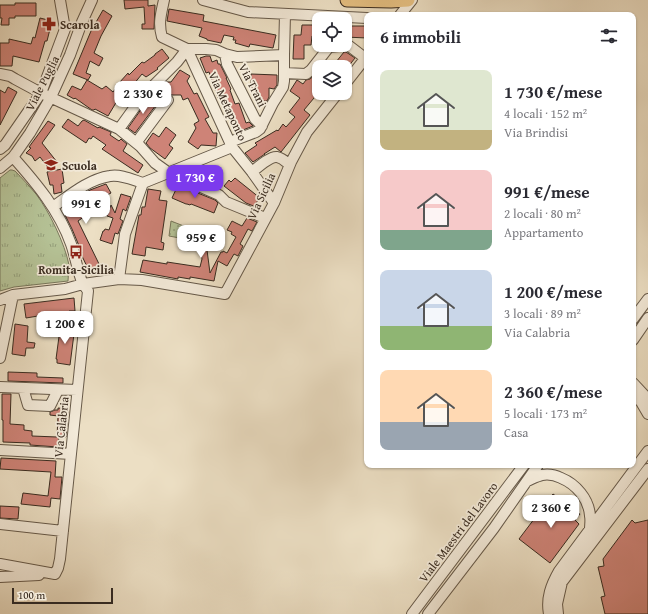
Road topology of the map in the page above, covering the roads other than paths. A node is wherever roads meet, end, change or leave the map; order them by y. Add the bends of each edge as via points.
1 (60, 0) edge
2 (92, 0) edge
3 (164, 0) edge
4 (203, 0) edge
5 (347, 0) edge
6 (408, 0) edge
7 (412, 0) edge
8 (402, 12) edge
9 (285, 14) junction
10 (364, 18) edge
11 (65, 28) junction
12 (78, 33) junction
13 (187, 49) junction
14 (225, 54) junction
15 (284, 55) junction
16 (364, 56) edge
17 (364, 60) edge
18 (284, 73) junction
19 (0, 74) edge
20 (352, 75) edge
21 (151, 88) junction
22 (42, 93) junction
23 (51, 97) junction
24 (333, 100) edge
25 (262, 126) junction
26 (119, 129) junction
27 (136, 143) junction
28 (231, 145) junction
29 (2, 147) edge
30 (7, 160) edge
31 (291, 162) junction
32 (252, 172) junction
33 (170, 173) junction
34 (143, 183) junction
35 (274, 203) junction
36 (53, 207) junction
37 (266, 218) junction
38 (118, 280) junction
39 (83, 284) junction
40 (13, 295) junction
41 (648, 299) edge
42 (0, 300) edge
43 (636, 315) edge
44 (648, 318) edge
45 (636, 336) edge
46 (0, 358) edge
47 (636, 386) edge
48 (0, 387) edge
49 (23, 388) junction
50 (58, 390) junction
51 (77, 390) junction
52 (636, 397) edge
53 (648, 399) edge
54 (648, 414) edge
55 (0, 450) edge
56 (648, 451) edge
57 (71, 454) junction
58 (636, 467) edge
59 (522, 468) edge
60 (536, 468) edge
61 (635, 468) edge
62 (648, 468) edge
63 (527, 481) junction
64 (0, 524) edge
65 (590, 529) junction
66 (63, 531) junction
67 (0, 564) edge
68 (55, 574) junction
69 (0, 577) edge
70 (412, 614) edge
71 (428, 614) edge
72 (549, 614) edge
73 (558, 614) edge

1 - 11 street, Viale Puglia
2 - 12 street, Viale Puglia
3 - 13 street, Via Trani via 159,19 162,37
4 - 9 street via 248,12
5 - 6 main road
7 - 8 street
9 - 10 street
9 - 15 street
11 - 12 street
11 - 22 street, Viale Puglia
12 - 23 street, Viale Puglia
13 - 14 street, Via Trani via 206,48
13 - 21 street
13 - 28 street, Via Metaponto
14 - 15 street, Via Trani via 237,57
14 - 25 street, Via Trani via 227,64 255,119
15 - 18 street
16 - 18 street via 348,46 329,47 306,74
17 - 20 street
18 - 25 street via 283,87
19 - 22 street via 15,78
21 - 26 street
21 - 27 street via 168,100
22 - 23 street
22 - 29 street, Viale Puglia
23 - 26 street
23 - 30 street, Viale Puglia via 30,133
24 - 31 street, Via Sicilia via 308,132
25 - 28 street
26 - 27 street
27 - 33 street via 155,163
28 - 32 street, Via Metaponto
28 - 33 street
29 - 30 street, Via Calabria
30 - 36 street, Via Calabria via 41,189
31 - 32 street via 277,157 272,158
31 - 35 street, Via Sicilia
32 - 35 street, Via Metaponto
33 - 34 street
33 - 37 street via 219,195 226,202
34 - 36 street via 111,176 98,179
34 - 38 street via 125,234
35 - 37 street, Via Sicilia
36 - 39 street, Via Calabria via 71,243
37 - 38 street, Via Sicilia via 225,294 142,280
38 - 39 street, Via Sicilia
39 - 40 street, Via Sicilia via 65,289
39 - 51 street, Via Calabria via 88,291
40 - 42 street, Via Sicilia
40 - 46 street
41 - 43 street
44 - 45 street
47 - 53 street
48 - 49 street
49 - 50 street
49 - 50 street via 28,405 50,406
50 - 51 street
51 - 57 street, Via Calabria
52 - 54 street
55 - 57 street
56 - 58 street
57 - 66 street, Via Calabria
59 - 70 street, Viale Maestri del Lavoro
60 - 63 street, Viale Maestri del Lavoro
61 - 65 street
62 - 73 street via 562,582 557,604
63 - 65 street via 542,475 554,475 575,486 588,506
63 - 71 street, Viale Maestri del Lavoro
64 - 66 street
65 - 72 street via 552,582 548,600
66 - 68 street, Via Calabria via 60,559
67 - 68 street
68 - 69 street

